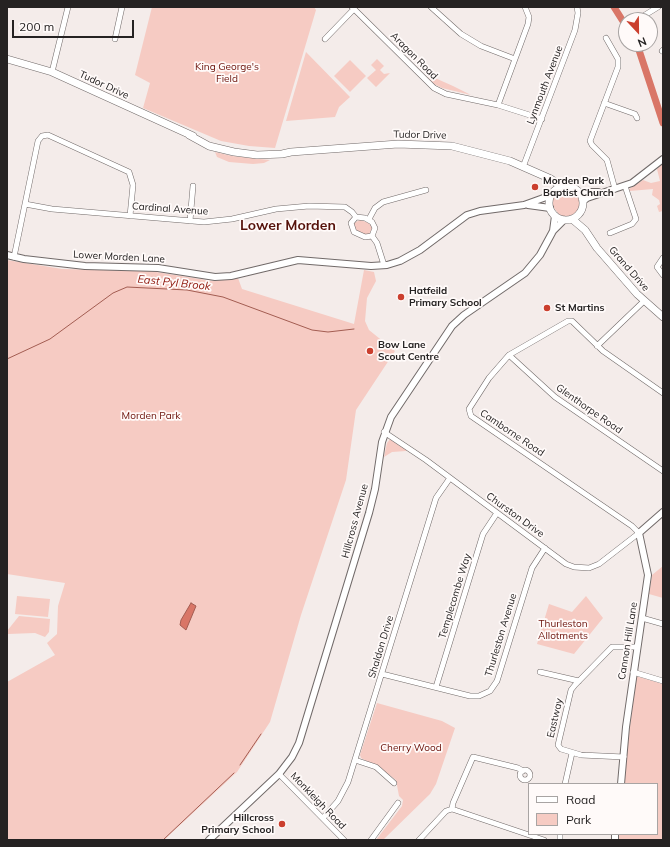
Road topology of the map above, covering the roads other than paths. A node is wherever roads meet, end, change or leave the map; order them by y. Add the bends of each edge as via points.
1 (68, 7) edge
2 (122, 7) edge
3 (431, 7) edge
4 (525, 7) edge
5 (577, 7) edge
6 (353, 8) edge
7 (606, 38) dead end
8 (115, 39) dead end
9 (325, 39) dead end
10 (515, 60) junction
11 (7, 61) edge
12 (52, 72) junction
13 (604, 103) junction
14 (498, 105) junction
15 (637, 118) dead end
16 (542, 119) junction
17 (663, 159) edge
18 (523, 167) junction
19 (543, 176) junction
20 (193, 186) dead end
21 (625, 186) junction
22 (562, 187) junction
23 (426, 190) dead end
24 (615, 190) junction
25 (579, 192) junction
26 (602, 192) junction
27 (550, 194) junction
28 (583, 201) junction
29 (25, 204) junction
30 (524, 205) junction
31 (550, 208) junction
32 (581, 214) junction
33 (130, 216) junction
34 (555, 216) junction
35 (356, 217) junction
36 (369, 219) junction
37 (568, 220) junction
38 (190, 221) junction
39 (586, 230) junction
40 (553, 231) junction
41 (610, 233) dead end
42 (372, 236) junction
43 (7, 256) edge
44 (14, 257) junction
45 (663, 258) edge
46 (384, 265) junction
47 (663, 275) edge
48 (644, 301) junction
49 (663, 317) edge
50 (597, 346) junction
51 (509, 356) junction
52 (663, 393) edge
53 (384, 432) junction
54 (663, 471) edge
55 (450, 478) junction
56 (663, 512) edge
57 (497, 513) junction
58 (639, 533) junction
59 (545, 548) junction
60 (642, 618) junction
61 (663, 624) edge
62 (637, 647) junction
63 (540, 672) dead end
64 (633, 672) junction
65 (382, 674) junction
66 (578, 681) junction
67 (663, 681) edge
68 (436, 687) junction
69 (572, 752) junction
70 (624, 757) junction
71 (355, 760) junction
72 (523, 771) dead end
73 (279, 774) junction
74 (394, 783) dead end
75 (566, 783) edge
76 (621, 783) edge
77 (398, 803) dead end
78 (452, 809) junction
79 (323, 818) junction
80 (209, 840) edge
81 (344, 840) edge
82 (371, 840) edge
83 (419, 840) edge
84 (544, 840) edge

1 - 12 street
2 - 8 street
3 - 10 street via 461,34 481,46
4 - 10 street via 529,17 528,24
5 - 16 street, Lynmouth Avenue via 575,30
6 - 9 street
6 - 14 street, Aragon Road via 434,88 446,94
7 - 13 street via 618,63
10 - 14 street
11 - 12 main road, Tudor Drive
12 - 18 main road, Tudor Drive via 210,146 234,152 267,155 394,144 427,144 472,150
13 - 15 street via 635,114
13 - 24 street via 590,141 607,160
14 - 16 street, Aragon Road
16 - 18 street, Lynmouth Avenue
17 - 21 street via 638,180
18 - 19 main road, Tudor Drive
19 - 22 main road, Tudor Drive
19 - 27 main road via 549,183
20 - 38 street
21 - 24 street
21 - 41 street via 636,219 632,224
22 - 25 main road
22 - 27 main road
23 - 36 street via 383,202 375,208
24 - 26 street
25 - 26 street
25 - 28 main road
26 - 28 street
27 - 30 street, Lower Morden Lane
27 - 31 main road
28 - 32 main road
29 - 33 street, Cardinal Avenue via 50,209
29 - 33 street via 38,141 42,136 48,135 129,172 133,181
29 - 44 street
30 - 31 street, Lower Morden Lane
30 - 46 street, Lower Morden Lane via 467,215 420,250 400,261
31 - 34 main road
32 - 37 main road
32 - 39 main road, Grand Drive
33 - 38 street, Cardinal Avenue
34 - 37 main road
34 - 40 street, Hillcross Avenue
35 - 36 street, Cardinal Avenue
35 - 38 street, Cardinal Avenue via 345,208 309,206 276,209 222,221
35 - 42 street via 351,223 354,232 365,237
36 - 42 street via 375,228
37 - 39 main road, Grand Drive
37 - 40 street, Hillcross Avenue
39 - 48 main road, Grand Drive via 598,248
40 - 53 street, Hillcross Avenue via 540,255 525,273 452,326 398,404
42 - 46 street
43 - 44 street, Lower Morden Lane
44 - 46 street, Lower Morden Lane via 85,266 158,268 215,277 231,276 298,260
45 - 47 street via 657,266
48 - 49 main road, Grand Drive
48 - 50 street
50 - 51 street, Camborne Road via 572,321 566,321
50 - 52 street
51 - 54 street, Glenthorpe Road via 555,397
51 - 58 street, Camborne Road via 485,383 470,407 470,415
53 - 55 street, Churston Drive
53 - 73 street, Hillcross Avenue via 373,498 315,692 296,750
55 - 57 street, Churston Drive
55 - 65 street, Shaldon Drive via 436,498
56 - 58 street
57 - 59 street, Churston Drive
57 - 68 street, Templecombe Way via 483,534
58 - 59 street, Churston Drive via 599,564 589,568 570,566
58 - 60 street, Cannon Hill Lane via 648,572
59 - 68 street, Thurleston Avenue via 532,568 494,687 485,694 473,697
60 - 61 street
60 - 62 street, Cannon Hill Lane
62 - 64 street, Cannon Hill Lane
62 - 66 street, Eastway via 612,647
63 - 66 street
64 - 67 street
64 - 70 street, Cannon Hill Lane
65 - 68 street, Thurleston Avenue
65 - 71 street, Shaldon Drive
66 - 69 street, Eastway via 571,690 558,745 559,748
69 - 70 street via 586,756
69 - 75 street
70 - 76 street, Cannon Hill Lane
71 - 74 street via 376,767
71 - 79 street, Shaldon Drive via 342,794
72 - 78 street via 474,757 452,803
73 - 79 street, Monkleigh Road
73 - 80 street, Hillcross Avenue
77 - 82 street
78 - 83 street via 446,811
78 - 84 street
79 - 81 street, Monkleigh Road

